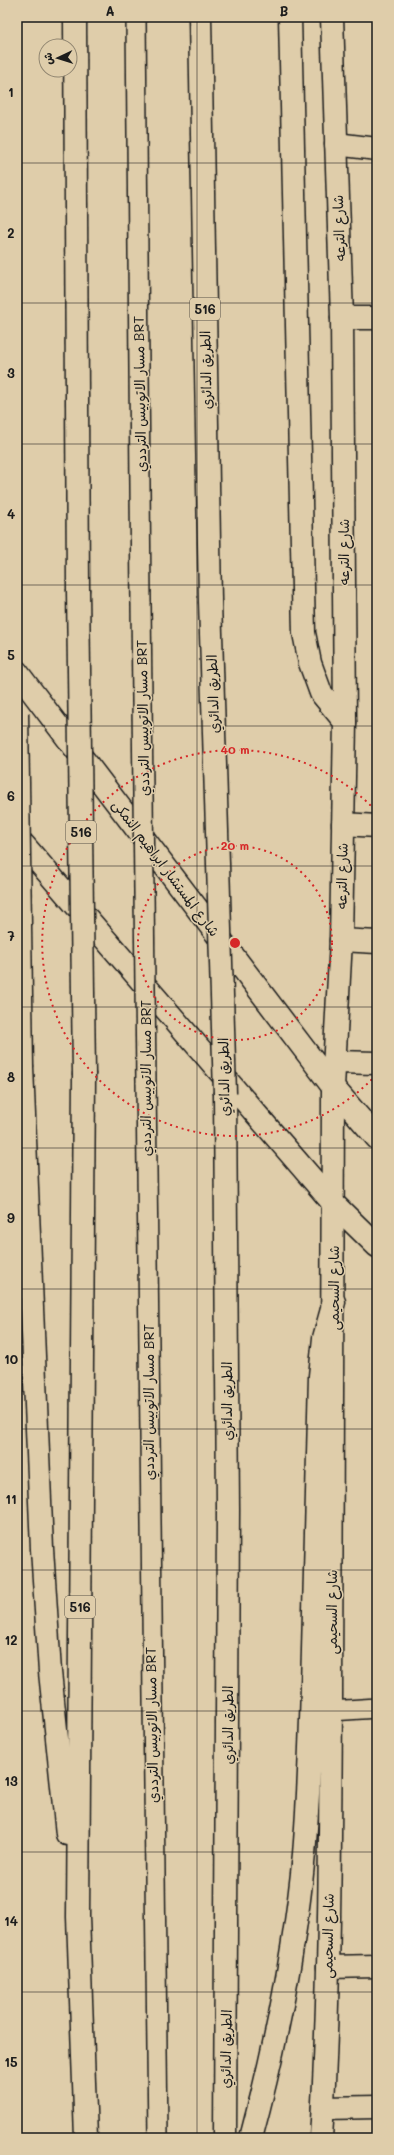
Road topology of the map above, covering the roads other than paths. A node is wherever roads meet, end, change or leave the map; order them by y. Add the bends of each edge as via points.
1 (75, 17) edge
2 (136, 17) edge
3 (200, 17) edge
4 (290, 17) edge
5 (332, 17) edge
6 (336, 144) junction
7 (377, 149) edge
8 (342, 318) junction
9 (377, 318) edge
10 (17, 672) edge
11 (17, 713) edge
12 (345, 722) junction
13 (343, 824) junction
14 (377, 826) edge
15 (17, 837) edge
16 (341, 940) junction
17 (377, 942) edge
18 (334, 1062) junction
19 (377, 1064) edge
20 (333, 1087) junction
21 (377, 1138) edge
22 (333, 1203) junction
23 (377, 1246) edge
24 (334, 1302) junction
25 (377, 1708) edge
26 (331, 1711) junction
27 (78, 1917) junction
28 (377, 1966) edge
29 (328, 1967) junction
30 (377, 2106) edge
31 (323, 2108) junction
32 (86, 2138) edge
33 (158, 2138) edge
34 (225, 2138) edge
35 (250, 2138) edge
36 (321, 2138) edge

1 - 27 main road, 516, bridge via 84,1075
2 - 33 lane, مسار الاتوبيس الترددي BRT, bridge
3 - 34 main road, الطريق الدائري / 516, bridge via 210,601 225,1094 228,1501
4 - 12 main road via 304,633 310,663 321,693
5 - 6 main road, شارع الترعه
6 - 7 main road
6 - 8 main road, شارع الترعه
8 - 9 main road
8 - 12 main road, شارع الترعه
10 - 20 main road, شارع المستشار ابراهيم النمكى
11 - 27 main road, 516, bridge via 22,1067 43,1564 62,1787
12 - 13 main road, شارع الترعه
13 - 14 main road
13 - 16 main road, شارع الترعه
15 - 22 main road
16 - 17 main road
16 - 18 main road, شارع الترعه
18 - 19 main road
18 - 20 main road, شارع الترعه
20 - 21 main road, شارع المستشار ابراهيم النمكى
20 - 22 main road, شارع السحيمى
22 - 23 main road
22 - 24 main road, شارع السحيمى
24 - 26 main road, شارع السحيمى
24 - 35 main road via 324,1338 320,1376 310,1779 304,1854 283,2004
25 - 26 lane
26 - 29 main road, شارع السحيمى
27 - 32 main road, 516
28 - 29 main road
29 - 31 main road, شارع السحيمى
30 - 31 main road
31 - 36 main road, شارع السحيمى

